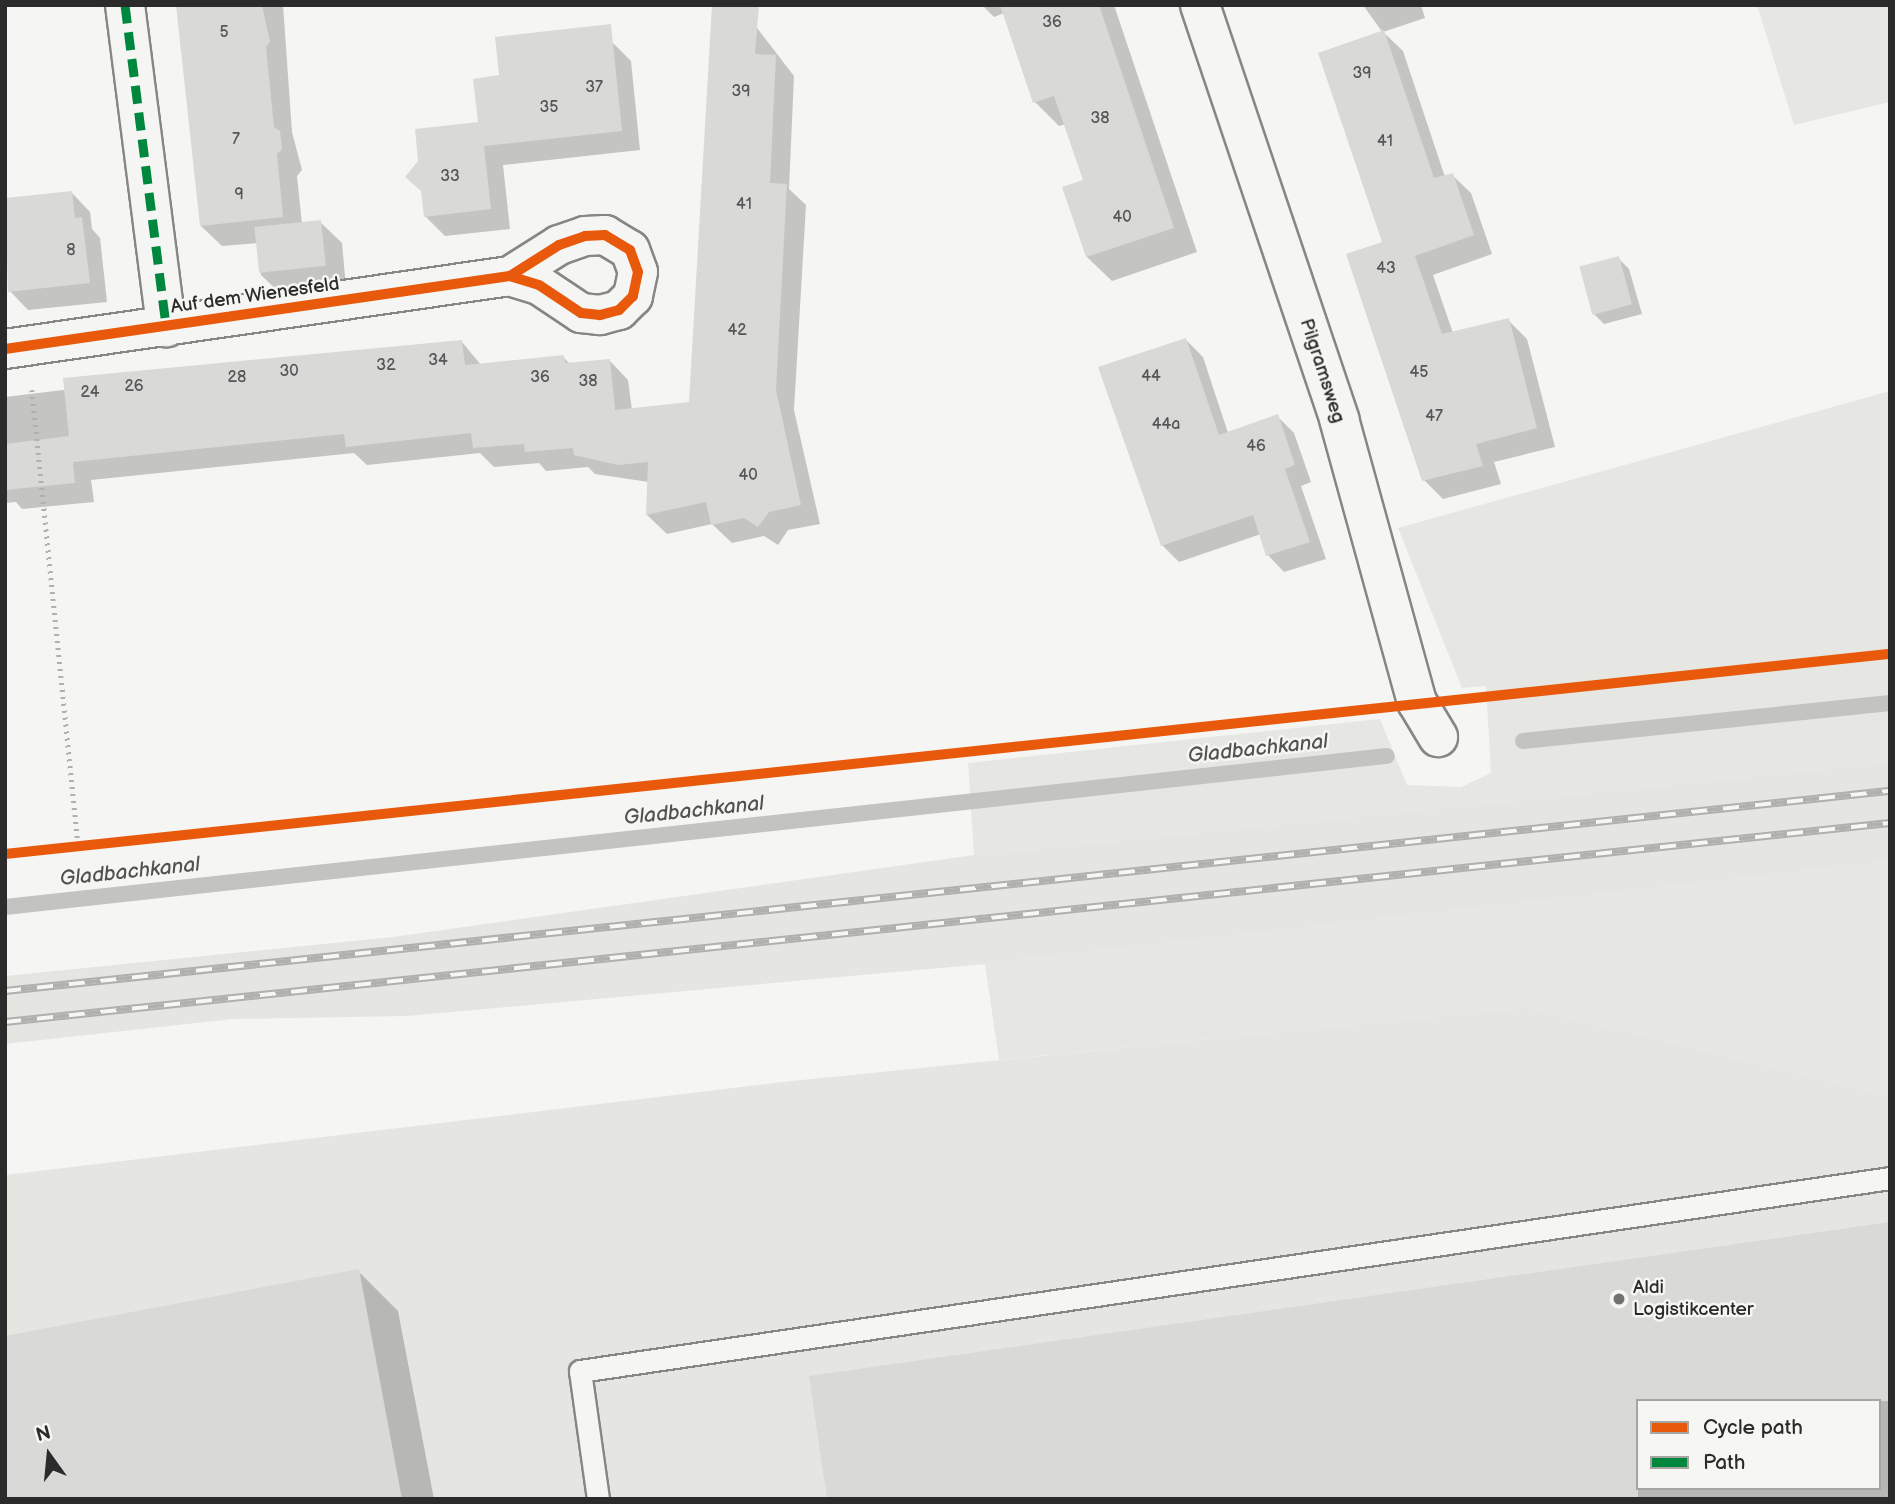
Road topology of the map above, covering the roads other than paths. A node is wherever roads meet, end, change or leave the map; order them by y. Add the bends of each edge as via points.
1 (125, 5) edge
2 (1200, 5) edge
3 (510, 276) dead end
4 (166, 327) junction
5 (16, 348) edge
6 (1438, 737) dead end
7 (1890, 1178) edge
8 (598, 1499) edge

1 - 4 street, Auf dem Wienesfeld
2 - 6 street, Pilgramsweg via 1339,419 1417,702
3 - 4 street, Auf dem Wienesfeld
4 - 5 street, Auf dem Wienesfeld
7 - 8 lane via 580,1371

